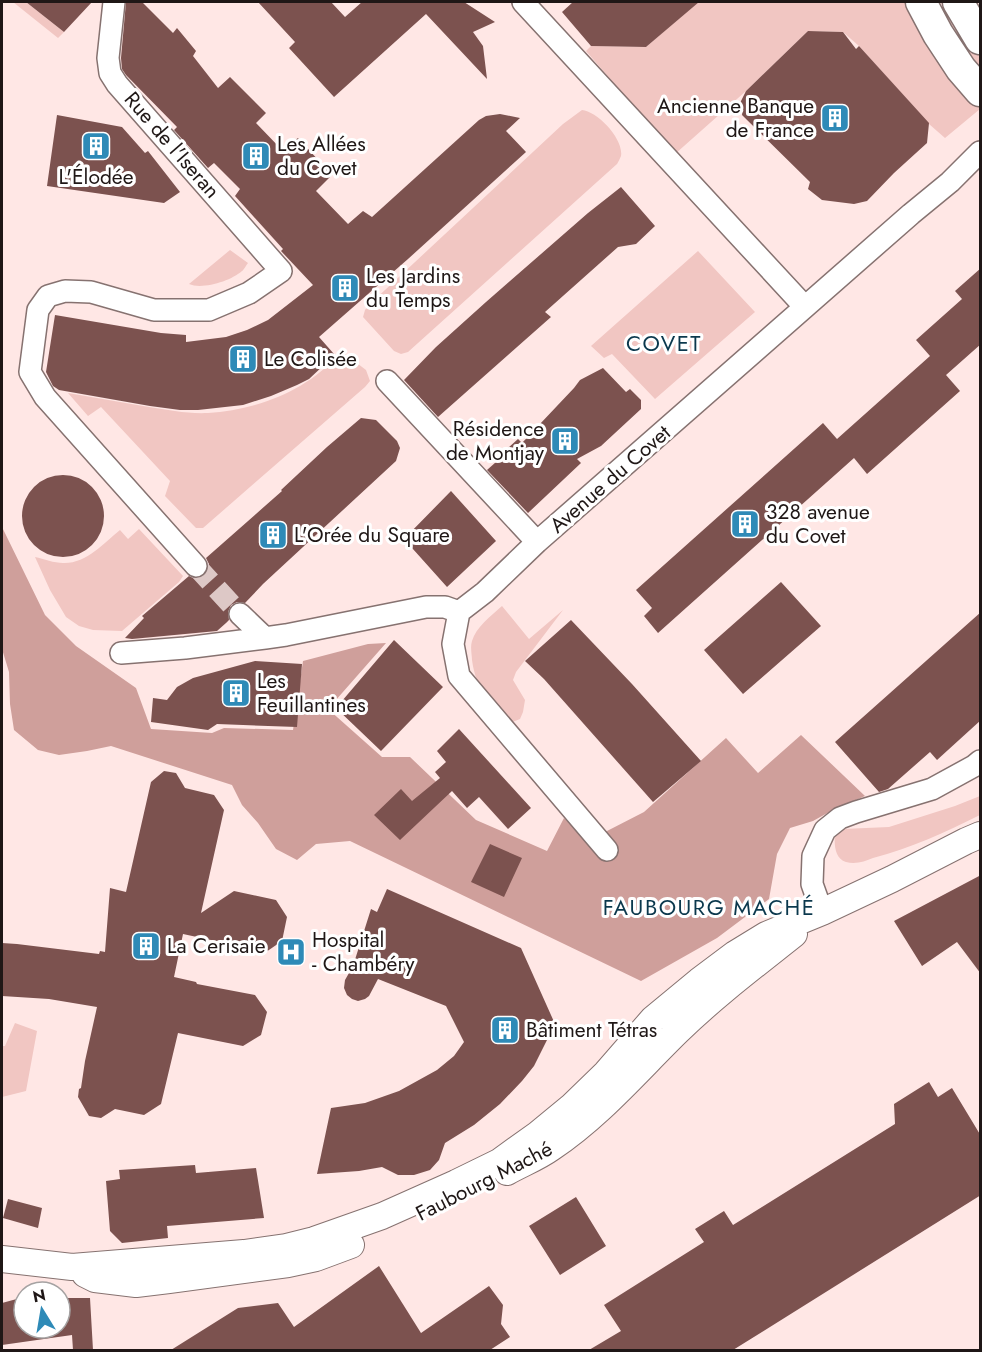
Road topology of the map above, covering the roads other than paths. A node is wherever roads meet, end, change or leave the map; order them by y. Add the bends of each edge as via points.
1 (114, 2) edge
2 (523, 2) edge
3 (921, 2) edge
4 (958, 2) edge
5 (981, 39) edge
6 (971, 80) edge
7 (981, 152) edge
8 (805, 307) junction
9 (387, 381) dead end
10 (537, 542) junction
11 (196, 566) tunnel mouth
12 (459, 612) junction
13 (240, 614) tunnel mouth
14 (265, 638) junction
15 (121, 653) dead end
16 (981, 761) edge
17 (981, 835) edge
18 (607, 850) dead end
19 (822, 912) junction
20 (2, 1259) edge

1 - 11 street, Rue de l'Iseran via 110,73 281,272 249,293 209,310 154,310 91,292 65,291 48,296 38,310 30,372 45,396
2 - 8 street
3 - 6 main road
4 - 5 main road
7 - 8 street, Avenue du Covet
8 - 10 street, Avenue du Covet
9 - 10 street
10 - 12 street, Avenue du Covet
12 - 14 street via 426,607
12 - 18 street via 453,644 459,676
13 - 14 street
14 - 15 street
16 - 19 street via 932,789 840,818 825,830 813,856 812,884
17 - 19 street, Faubourg Maché
19 - 20 street, Faubourg Maché via 766,935 717,967 653,1019 572,1106 499,1162 382,1216 314,1240 244,1253 72,1268

